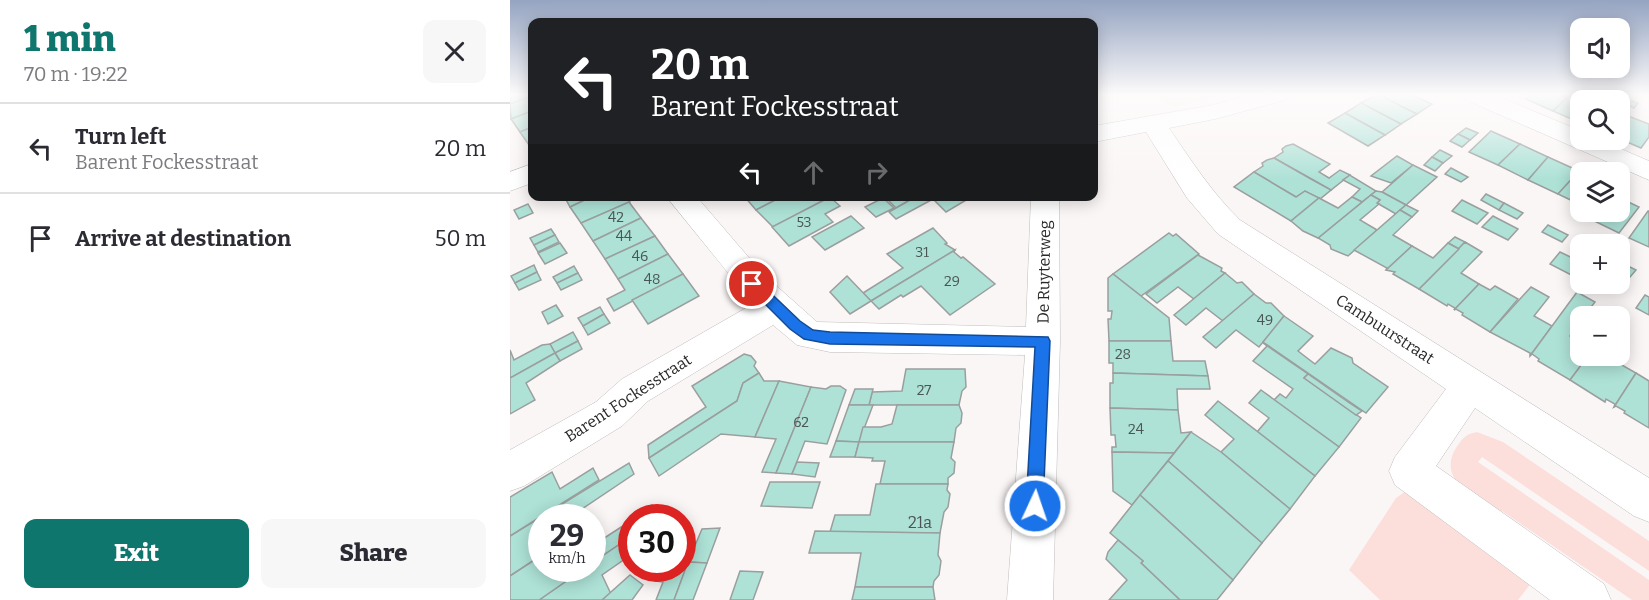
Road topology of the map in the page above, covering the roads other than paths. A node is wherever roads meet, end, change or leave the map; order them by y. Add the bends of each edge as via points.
1 (1159, 123) edge
2 (1538, 123) edge
3 (1154, 124) junction
4 (1098, 133) edge
5 (1649, 171) edge
6 (528, 175) edge
7 (510, 182) edge
8 (684, 201) edge
9 (1045, 201) edge
10 (777, 306) junction
11 (1043, 341) junction
12 (1470, 385) junction
13 (510, 472) edge
14 (1649, 502) edge
15 (1030, 600) edge
16 (1588, 600) edge

1 - 3 street
2 - 5 street
3 - 4 street
3 - 12 street, Cambuurstraat via 1214,214 1229,227
6 - 7 street
8 - 10 street via 752,284
9 - 11 street, De Ruyterweg
10 - 11 street via 809,335 830,338
10 - 13 street, Barent Fockesstraat via 635,390 609,414
11 - 15 street, De Ruyterweg
12 - 14 street, Cambuurstraat
12 - 16 street via 1409,471

